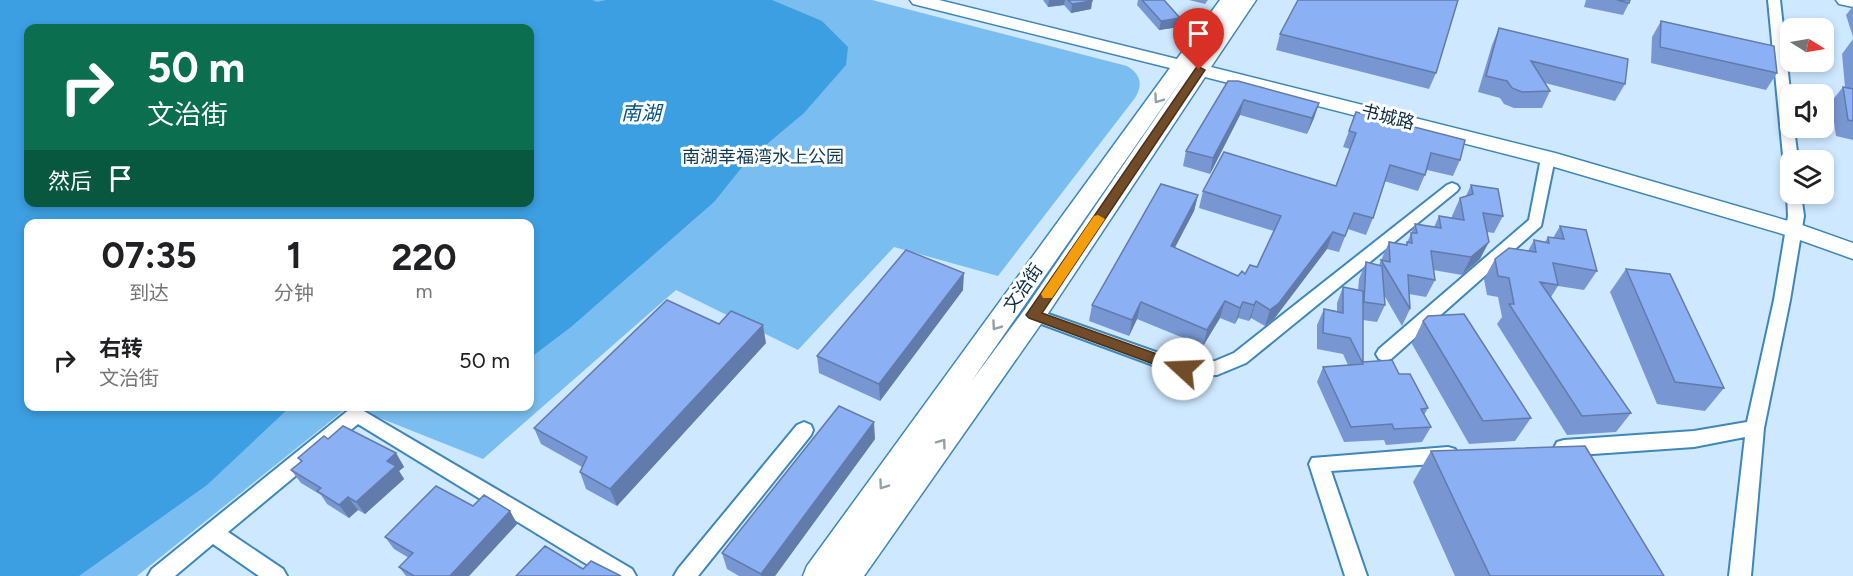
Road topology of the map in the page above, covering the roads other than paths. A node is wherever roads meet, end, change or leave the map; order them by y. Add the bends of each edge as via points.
1 (919, 0) edge
2 (950, 0) edge
3 (1229, 0) edge
4 (1247, 0) edge
5 (1774, 0) edge
6 (1845, 0) edge
7 (1853, 2) edge
8 (1193, 63) junction
9 (1789, 150) edge
10 (1548, 158) junction
11 (1452, 188) dead end
12 (1794, 204) edge
13 (1795, 223) junction
14 (1853, 236) edge
15 (1853, 251) edge
16 (1034, 315) junction
17 (1385, 354) dead end
18 (1755, 428) junction
19 (804, 430) dead end
20 (1542, 449) edge
21 (1471, 454) edge
22 (213, 533) junction
23 (159, 576) edge
24 (276, 576) edge
25 (625, 576) edge
26 (685, 576) edge
27 (818, 576) edge
28 (846, 576) edge
29 (1356, 576) edge
30 (1740, 576) edge

1 - 8 main road, 书城路
2 - 8 main road, 书城路
3 - 8 main road, 文治街
4 - 8 main road, 文治街
5 - 9 street
6 - 7 main road
8 - 10 main road, 书城路
8 - 13 main road, 书城路 via 1639,171
8 - 16 main road, 文治街
8 -> 27 main road, 文治街
10 - 13 main road, 书城路
10 - 17 street via 1536,222
11 - 16 street via 1240,358 1217,368 1183,369
12 - 13 street
13 - 14 main road, 书城路
13 - 15 main road, 书城路
13 - 18 street
28 -> 16 main road, 文治街
18 - 20 street via 1694,440
18 - 30 street
19 - 26 street
21 - 29 street via 1319,464
22 - 23 street
22 - 24 street
22 - 25 street via 357,414

